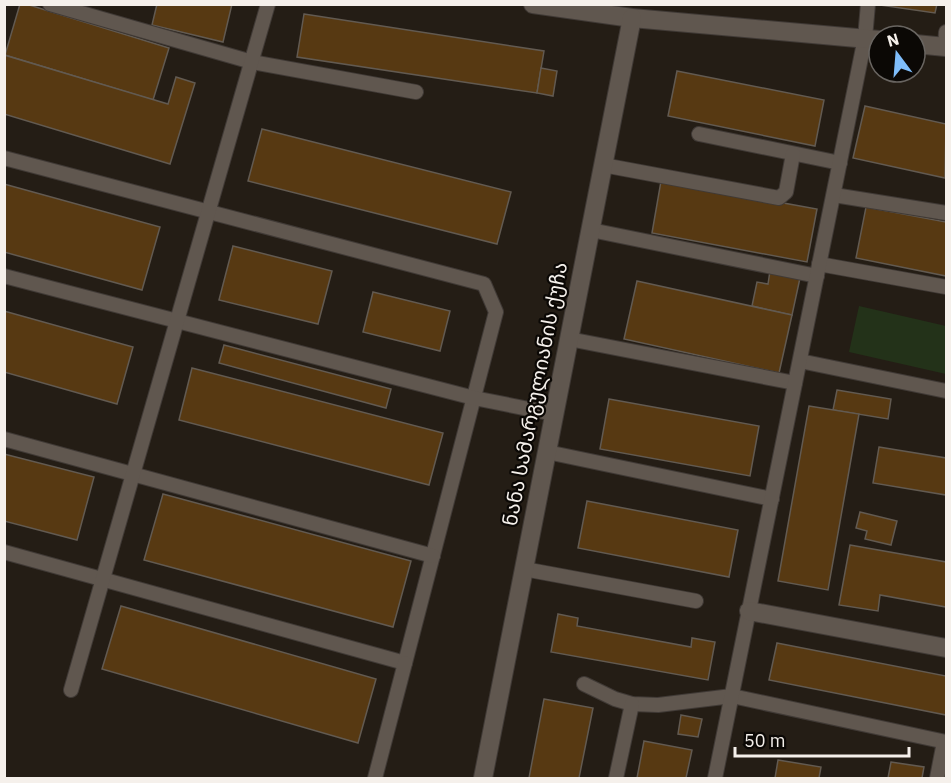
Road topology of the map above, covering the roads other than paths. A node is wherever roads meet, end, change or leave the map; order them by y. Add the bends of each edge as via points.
1 (50, 4) edge
2 (268, 4) edge
3 (533, 4) edge
4 (868, 4) edge
5 (632, 18) junction
6 (870, 24) edge
7 (867, 39) edge
8 (946, 42) edge
9 (927, 43) edge
10 (867, 58) edge
11 (252, 62) junction
12 (416, 92) dead end
13 (699, 134) dead end
14 (793, 154) junction
15 (4, 158) edge
16 (840, 163) junction
17 (603, 165) junction
18 (834, 195) junction
19 (208, 213) junction
20 (946, 213) edge
21 (591, 230) junction
22 (818, 270) junction
23 (4, 276) edge
24 (946, 287) edge
25 (177, 321) junction
26 (569, 339) junction
27 (800, 361) junction
28 (795, 383) junction
29 (946, 391) edge
30 (474, 398) junction
31 (554, 414) junction
32 (4, 439) edge
33 (547, 452) junction
34 (133, 474) junction
35 (772, 499) junction
36 (4, 552) edge
37 (433, 556) junction
38 (524, 569) junction
39 (103, 578) junction
40 (696, 601) dead end
41 (749, 611) junction
42 (946, 648) edge
43 (405, 663) junction
44 (584, 684) dead end
45 (71, 690) dead end
46 (732, 696) junction
47 (632, 704) junction
48 (945, 742) edge
49 (375, 778) edge
50 (483, 778) edge
51 (616, 778) edge
52 (715, 778) edge
53 (937, 778) edge

1 - 11 lane
2 - 11 lane
3 - 5 street
4 - 6 lane
5 - 7 street
5 - 17 street, ნანა სამარგულიანის ქუჩა
8 - 9 street
10 - 16 lane
11 - 12 lane
11 - 19 lane
13 - 14 lane
14 - 16 lane
14 - 17 lane via 786,192 779,198
15 - 19 lane
16 - 18 lane
17 - 21 street, ნანა სამარგულიანის ქუჩა
18 - 20 lane
18 - 22 lane
19 - 25 lane
19 - 30 lane via 484,284 496,312
21 - 22 lane
21 - 26 street, ნანა სამარგულიანის ქუჩა
22 - 24 lane
22 - 27 lane
23 - 25 lane
25 - 30 lane
25 - 34 lane
26 - 28 lane
26 - 31 street, ნანა სამარგულიანის ქუჩა
27 - 28 lane
27 - 29 lane
28 - 35 lane
30 - 31 lane
30 - 37 lane
31 - 33 street, ნანა სამარგულიანის ქუჩა
32 - 34 lane
33 - 35 lane
33 - 38 street, ნანა სამარგულიანის ქუჩა
34 - 37 lane
34 - 39 lane
35 - 41 lane
36 - 39 lane
37 - 43 lane
38 - 40 lane
38 - 50 street, ნანა სამარგულიანის ქუჩა
39 - 43 lane
39 - 45 lane
41 - 42 street
41 - 46 lane
43 - 49 lane
44 - 47 lane
46 - 47 lane via 658,705
46 - 48 lane
46 - 52 lane
47 - 51 lane
48 - 53 lane

